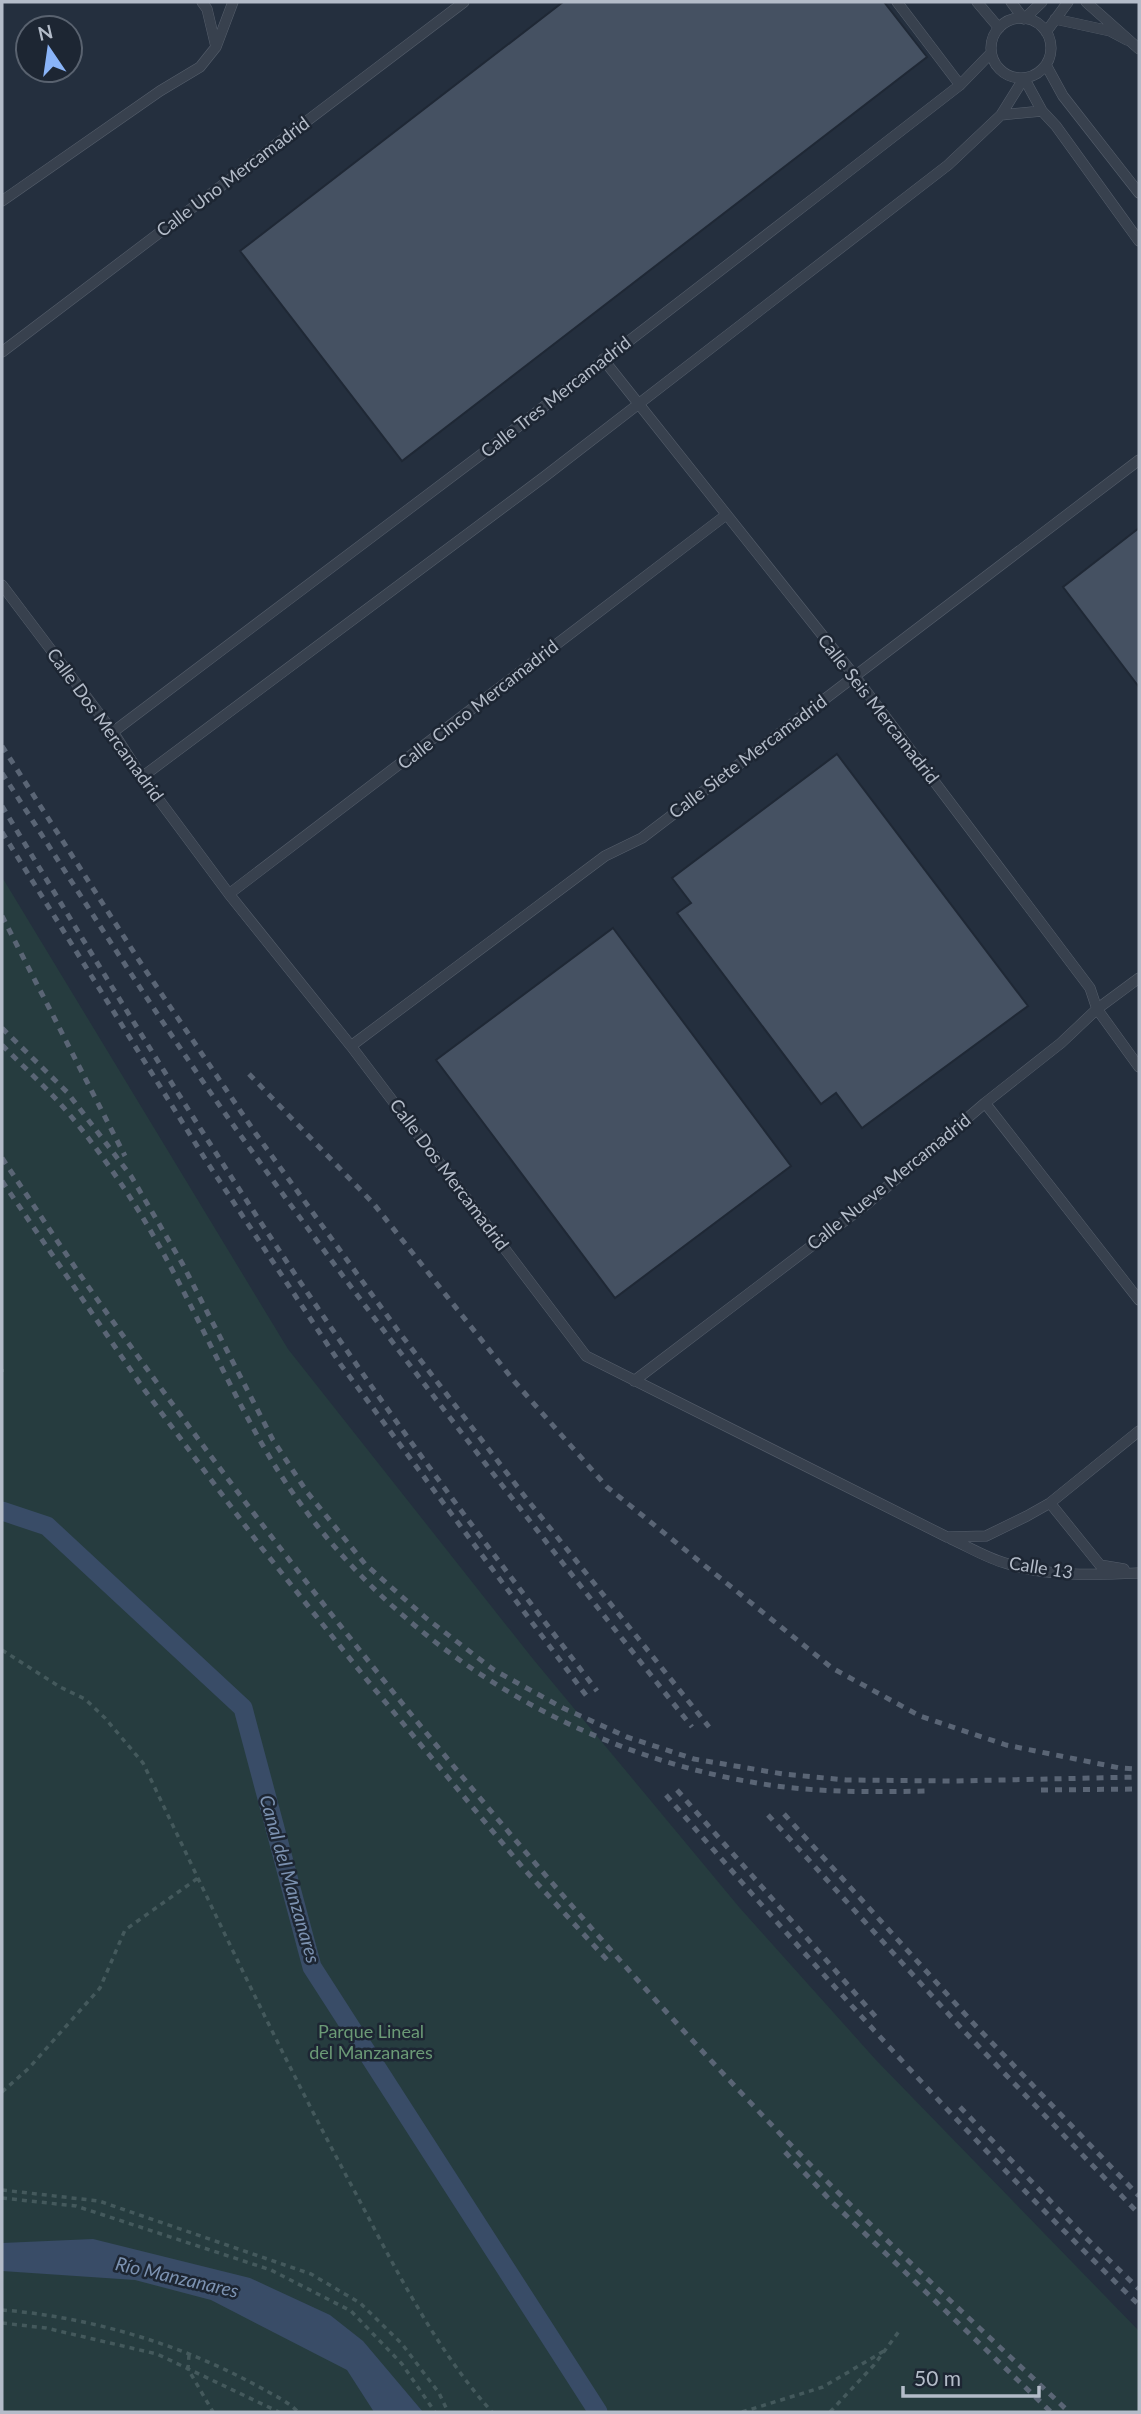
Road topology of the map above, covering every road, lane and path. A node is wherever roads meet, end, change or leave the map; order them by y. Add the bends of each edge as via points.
1 (202, 2) edge
2 (233, 2) edge
3 (464, 2) edge
4 (897, 2) edge
5 (977, 2) edge
6 (1011, 2) edge
7 (1042, 2) edge
8 (1068, 2) edge
9 (1086, 2) edge
10 (1024, 19) junction
11 (1055, 19) junction
12 (999, 28) junction
13 (1046, 32) junction
14 (1127, 40) junction
15 (216, 47) junction
16 (1139, 50) edge
17 (991, 53) junction
18 (1046, 65) junction
19 (1024, 78) junction
20 (960, 85) junction
21 (1042, 111) junction
22 (1001, 115) junction
23 (1139, 193) edge
24 (2, 201) edge
25 (1139, 241) edge
26 (2, 352) edge
27 (603, 359) junction
28 (638, 403) junction
29 (1139, 460) edge
30 (726, 515) junction
31 (2, 585) edge
32 (854, 675) junction
33 (113, 732) junction
34 (142, 777) junction
35 (229, 894) junction
36 (1139, 978) edge
37 (1097, 1009) junction
38 (351, 1046) junction
39 (1139, 1067) edge
40 (985, 1104) junction
41 (1139, 1300) edge
42 (634, 1381) junction
43 (1139, 1431) edge
44 (1049, 1503) junction
45 (947, 1537) junction
46 (1139, 1573) edge
47 (2, 1650) edge
48 (198, 1878) junction
49 (2, 2092) edge
50 (2, 2190) edge
51 (2, 2199) edge
52 (2, 2309) edge
53 (2, 2323) edge
54 (900, 2330) dead end
55 (884, 2351) junction
56 (189, 2355) junction
57 (188, 2369) junction
58 (213, 2412) edge
59 (279, 2412) edge
60 (298, 2412) edge
61 (435, 2412) edge
62 (448, 2412) edge
63 (492, 2412) edge
64 (742, 2412) edge
65 (830, 2412) edge

1 - 15 lane
2 - 15 lane
3 - 26 lane, Calle Uno Mercamadrid
4 - 20 lane
5 - 12 lane
6 - 10 lane
7 - 10 lane
8 - 11 lane
9 - 14 lane
10 - 12 lane
10 - 13 lane
11 - 13 lane
11 - 14 lane via 1110,31
12 - 17 lane
13 - 18 lane via 1051,48
14 - 16 lane
15 - 24 lane via 200,67
17 - 19 lane via 999,69
17 - 20 lane, Calle Tres Mercamadrid
18 - 19 lane
18 - 23 lane via 1063,96
19 - 21 lane
19 - 22 lane
20 - 27 lane, Calle Tres Mercamadrid
21 - 22 lane
21 - 25 lane
22 - 28 lane via 948,165
27 - 28 lane, Calle Seis Mercamadrid
27 - 33 lane, Calle Tres Mercamadrid
28 - 30 lane, Calle Seis Mercamadrid
28 - 34 lane
29 - 32 lane, Calle Siete Mercamadrid
30 - 32 lane, Calle Seis Mercamadrid
30 - 35 lane, Calle Cinco Mercamadrid
31 - 33 lane, Calle Dos Mercamadrid
32 - 37 lane, Calle Seis Mercamadrid via 1090,988
32 - 38 lane, Calle Siete Mercamadrid via 642,838 605,856
33 - 34 lane, Calle Dos Mercamadrid
34 - 35 lane, Calle Dos Mercamadrid
35 - 38 lane, Calle Dos Mercamadrid
36 - 37 lane, Calle Nueve Mercamadrid
37 - 39 lane, Calle Seis Mercamadrid
37 - 40 lane, Calle Nueve Mercamadrid
38 - 42 lane, Calle Dos Mercamadrid via 586,1356
40 - 41 lane
40 - 42 lane, Calle Nueve Mercamadrid via 867,1203
42 - 45 lane, Calle Dos Mercamadrid
43 - 44 lane, Calle Dos Mercamadrid
44 - 45 lane, Calle Dos Mercamadrid via 986,1536
44 - 46 lane, Calle 13 via 1100,1564
45 - 46 lane, Calle 13 via 1003,1563 1032,1570
47 - 48 path via 85,1699 105,1718 143,1763
48 - 49 path via 125,1930 100,1988
48 - 63 path via 304,2097 393,2263 465,2383
50 - 62 path via 99,2201 311,2274 360,2303 402,2344
51 - 61 path via 76,2206 271,2270 351,2311 402,2364
52 - 56 path via 122,2331
53 - 57 path via 46,2328 157,2354
54 - 55 path
55 - 64 path via 822,2387
55 - 65 path
56 - 57 path
56 - 60 path via 246,2379
57 - 58 path
57 - 59 path

